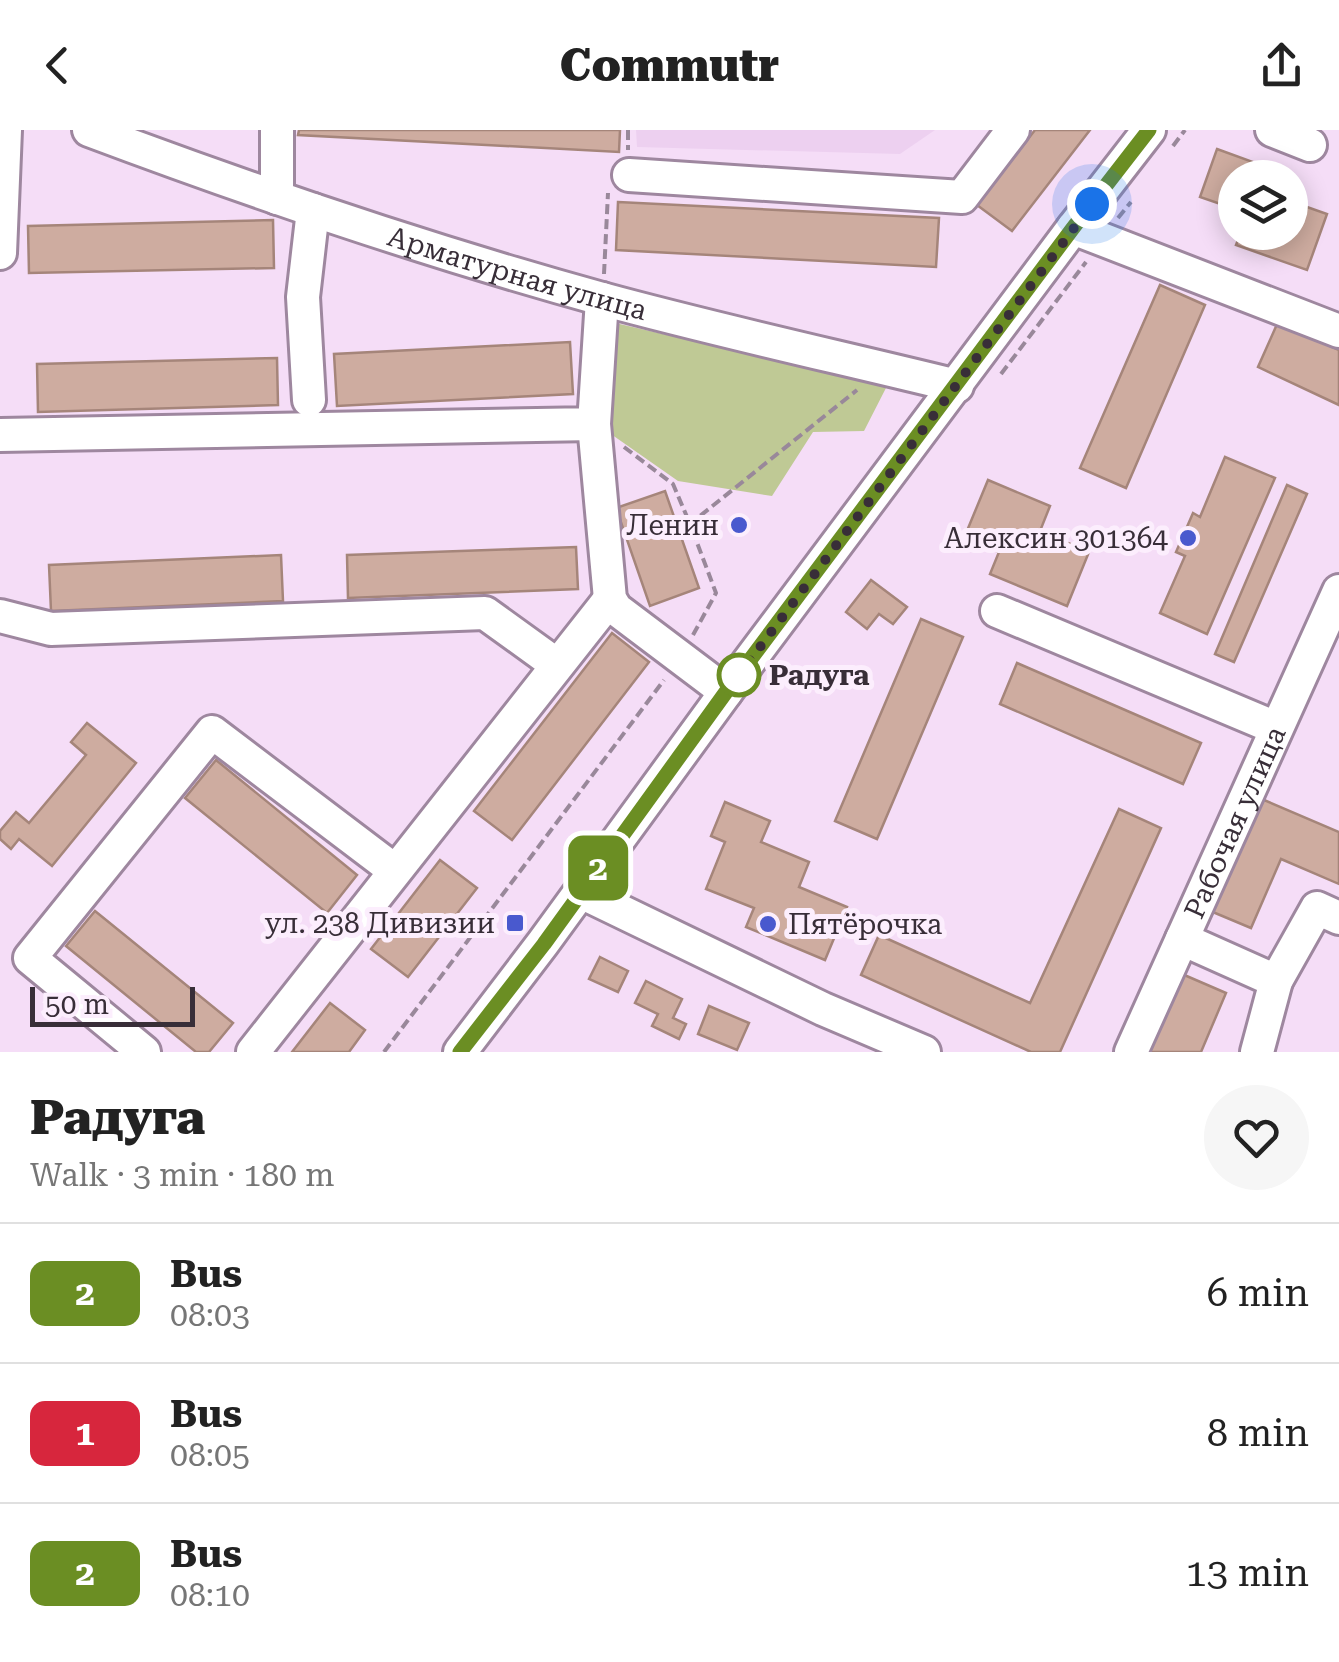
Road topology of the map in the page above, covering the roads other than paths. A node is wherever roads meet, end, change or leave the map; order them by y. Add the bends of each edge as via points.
1 (5, 130) edge
2 (88, 130) edge
3 (277, 130) edge
4 (1012, 130) edge
5 (1148, 130) edge
6 (1272, 130) edge
7 (1310, 146) dead end
8 (629, 175) road end
9 (278, 198) junction
10 (313, 210) junction
11 (1073, 228) junction
12 (0, 253) edge
13 (602, 299) junction
14 (1339, 331) edge
15 (957, 386) junction
16 (309, 400) dead end
17 (594, 424) junction
18 (0, 435) edge
19 (1339, 592) edge
20 (610, 598) junction
21 (997, 611) dead end
22 (0, 616) edge
23 (558, 665) junction
24 (726, 692) junction
25 (1276, 728) junction
26 (394, 870) junction
27 (581, 892) junction
28 (1339, 918) edge
29 (1182, 939) junction
30 (1276, 980) junction
31 (144, 1052) edge
32 (253, 1052) edge
33 (460, 1052) edge
34 (924, 1052) edge
35 (1131, 1052) edge
36 (1257, 1052) edge

1 - 12 street
2 - 9 street, Арматурная улица
3 - 9 street
4 - 8 street via 962,196
5 - 11 street
6 - 7 street
9 - 10 street, Арматурная улица
10 - 13 street, Арматурная улица
10 - 16 street via 303,297
11 - 14 street
11 - 15 street
13 - 15 street, Арматурная улица
13 - 17 street
15 - 24 street
17 - 18 street
17 - 20 street
19 - 25 street, Рабочая улица
20 - 23 street
20 - 24 street
21 - 25 street
22 - 23 street via 51,629 485,613
23 - 26 street
24 - 27 street
25 - 29 street, Рабочая улица
26 - 31 street via 212,732 30,958
26 - 32 street
27 - 33 street
27 - 34 street
28 - 30 street via 1317,908
29 - 30 street
29 - 35 street, Рабочая улица
30 - 36 street

